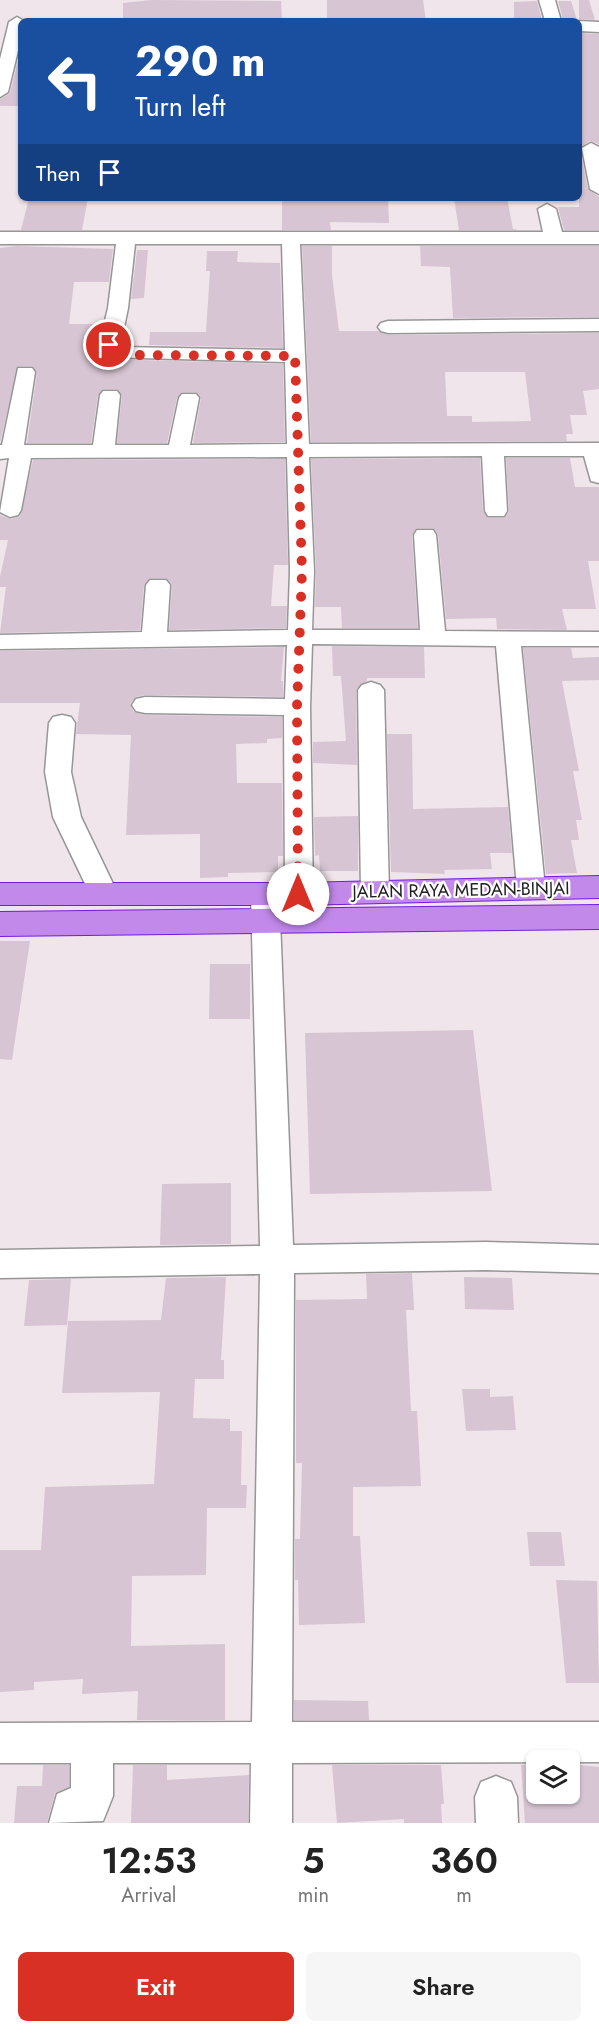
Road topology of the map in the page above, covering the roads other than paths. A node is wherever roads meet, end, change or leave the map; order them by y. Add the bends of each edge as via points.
1 (547, 0) edge
2 (552, 18) edge
3 (0, 22) edge
4 (18, 22) edge
5 (18, 26) edge
6 (582, 26) edge
7 (599, 27) edge
8 (0, 92) edge
9 (591, 148) dead end
10 (599, 189) edge
11 (547, 209) dead end
12 (8, 218) dead end
13 (2, 238) edge
14 (126, 238) junction
15 (291, 238) junction
16 (554, 238) junction
17 (599, 238) edge
18 (599, 325) edge
19 (388, 327) dead end
20 (295, 356) junction
21 (25, 372) dead end
22 (110, 395) dead end
23 (189, 398) dead end
24 (493, 449) junction
25 (597, 449) edge
26 (297, 450) junction
27 (178, 451) junction
28 (11, 452) edge
29 (103, 452) junction
30 (599, 476) edge
31 (10, 510) dead end
32 (496, 511) dead end
33 (425, 535) dead end
34 (158, 585) dead end
35 (301, 637) junction
36 (433, 638) junction
37 (508, 638) junction
38 (154, 639) junction
39 (599, 639) edge
40 (0, 642) edge
41 (371, 690) dead end
42 (144, 705) dead end
43 (297, 707) junction
44 (62, 723) dead end
45 (599, 887) edge
46 (531, 888) junction
47 (375, 891) junction
48 (103, 892) junction
49 (0, 894) edge
50 (298, 894) junction
51 (264, 908) junction
52 (599, 917) edge
53 (0, 924) edge
54 (599, 1259) edge
55 (277, 1261) junction
56 (0, 1264) edge
57 (270, 1741) junction
58 (599, 1742) edge
59 (0, 1743) edge
60 (92, 1743) junction
61 (70, 1823) edge
62 (271, 1823) edge

1 - 2 street
3 - 4 street
5 - 8 street
6 - 7 street
9 - 10 street
11 - 16 street
12 - 13 street
13 - 14 street
14 - 15 street
14 - 20 street via 118,308 109,345 113,353
15 - 16 street
15 - 20 street
16 - 17 street
18 - 19 street
20 - 26 street
21 - 28 street
22 - 29 street
23 - 27 street
24 - 25 street
24 - 26 street
24 - 32 street
25 - 30 street
26 - 27 street
26 - 35 street
27 - 29 street
28 - 29 street
28 - 31 street
33 - 36 street
34 - 38 street
35 - 36 street
35 - 38 street
35 - 43 street
36 - 37 street
37 - 39 street
37 - 46 street
38 - 40 street
41 - 47 street
42 - 43 street
43 - 50 street
44 - 48 street via 58,772 67,817
45 - 46 highway, JALAN RAYA MEDAN-BINJAI
46 - 47 highway, JALAN RAYA MEDAN-BINJAI
47 - 50 highway, JALAN RAYA MEDAN-BINJAI
48 - 49 highway, JALAN RAYA MEDAN-BINJAI
48 - 51 highway, JALAN RAYA MEDAN-BINJAI
50 - 51 highway, JALAN RAYA MEDAN-BINJAI
51 - 52 highway, JALAN RAYA MEDAN-BINJAI
51 - 53 highway, JALAN RAYA MEDAN-BINJAI
51 - 55 street
54 - 55 street via 486,1256
55 - 56 street
55 - 57 street
57 - 58 street
57 - 60 street
57 - 62 street
59 - 60 street
60 - 61 street via 92,1796 88,1806 72,1809

